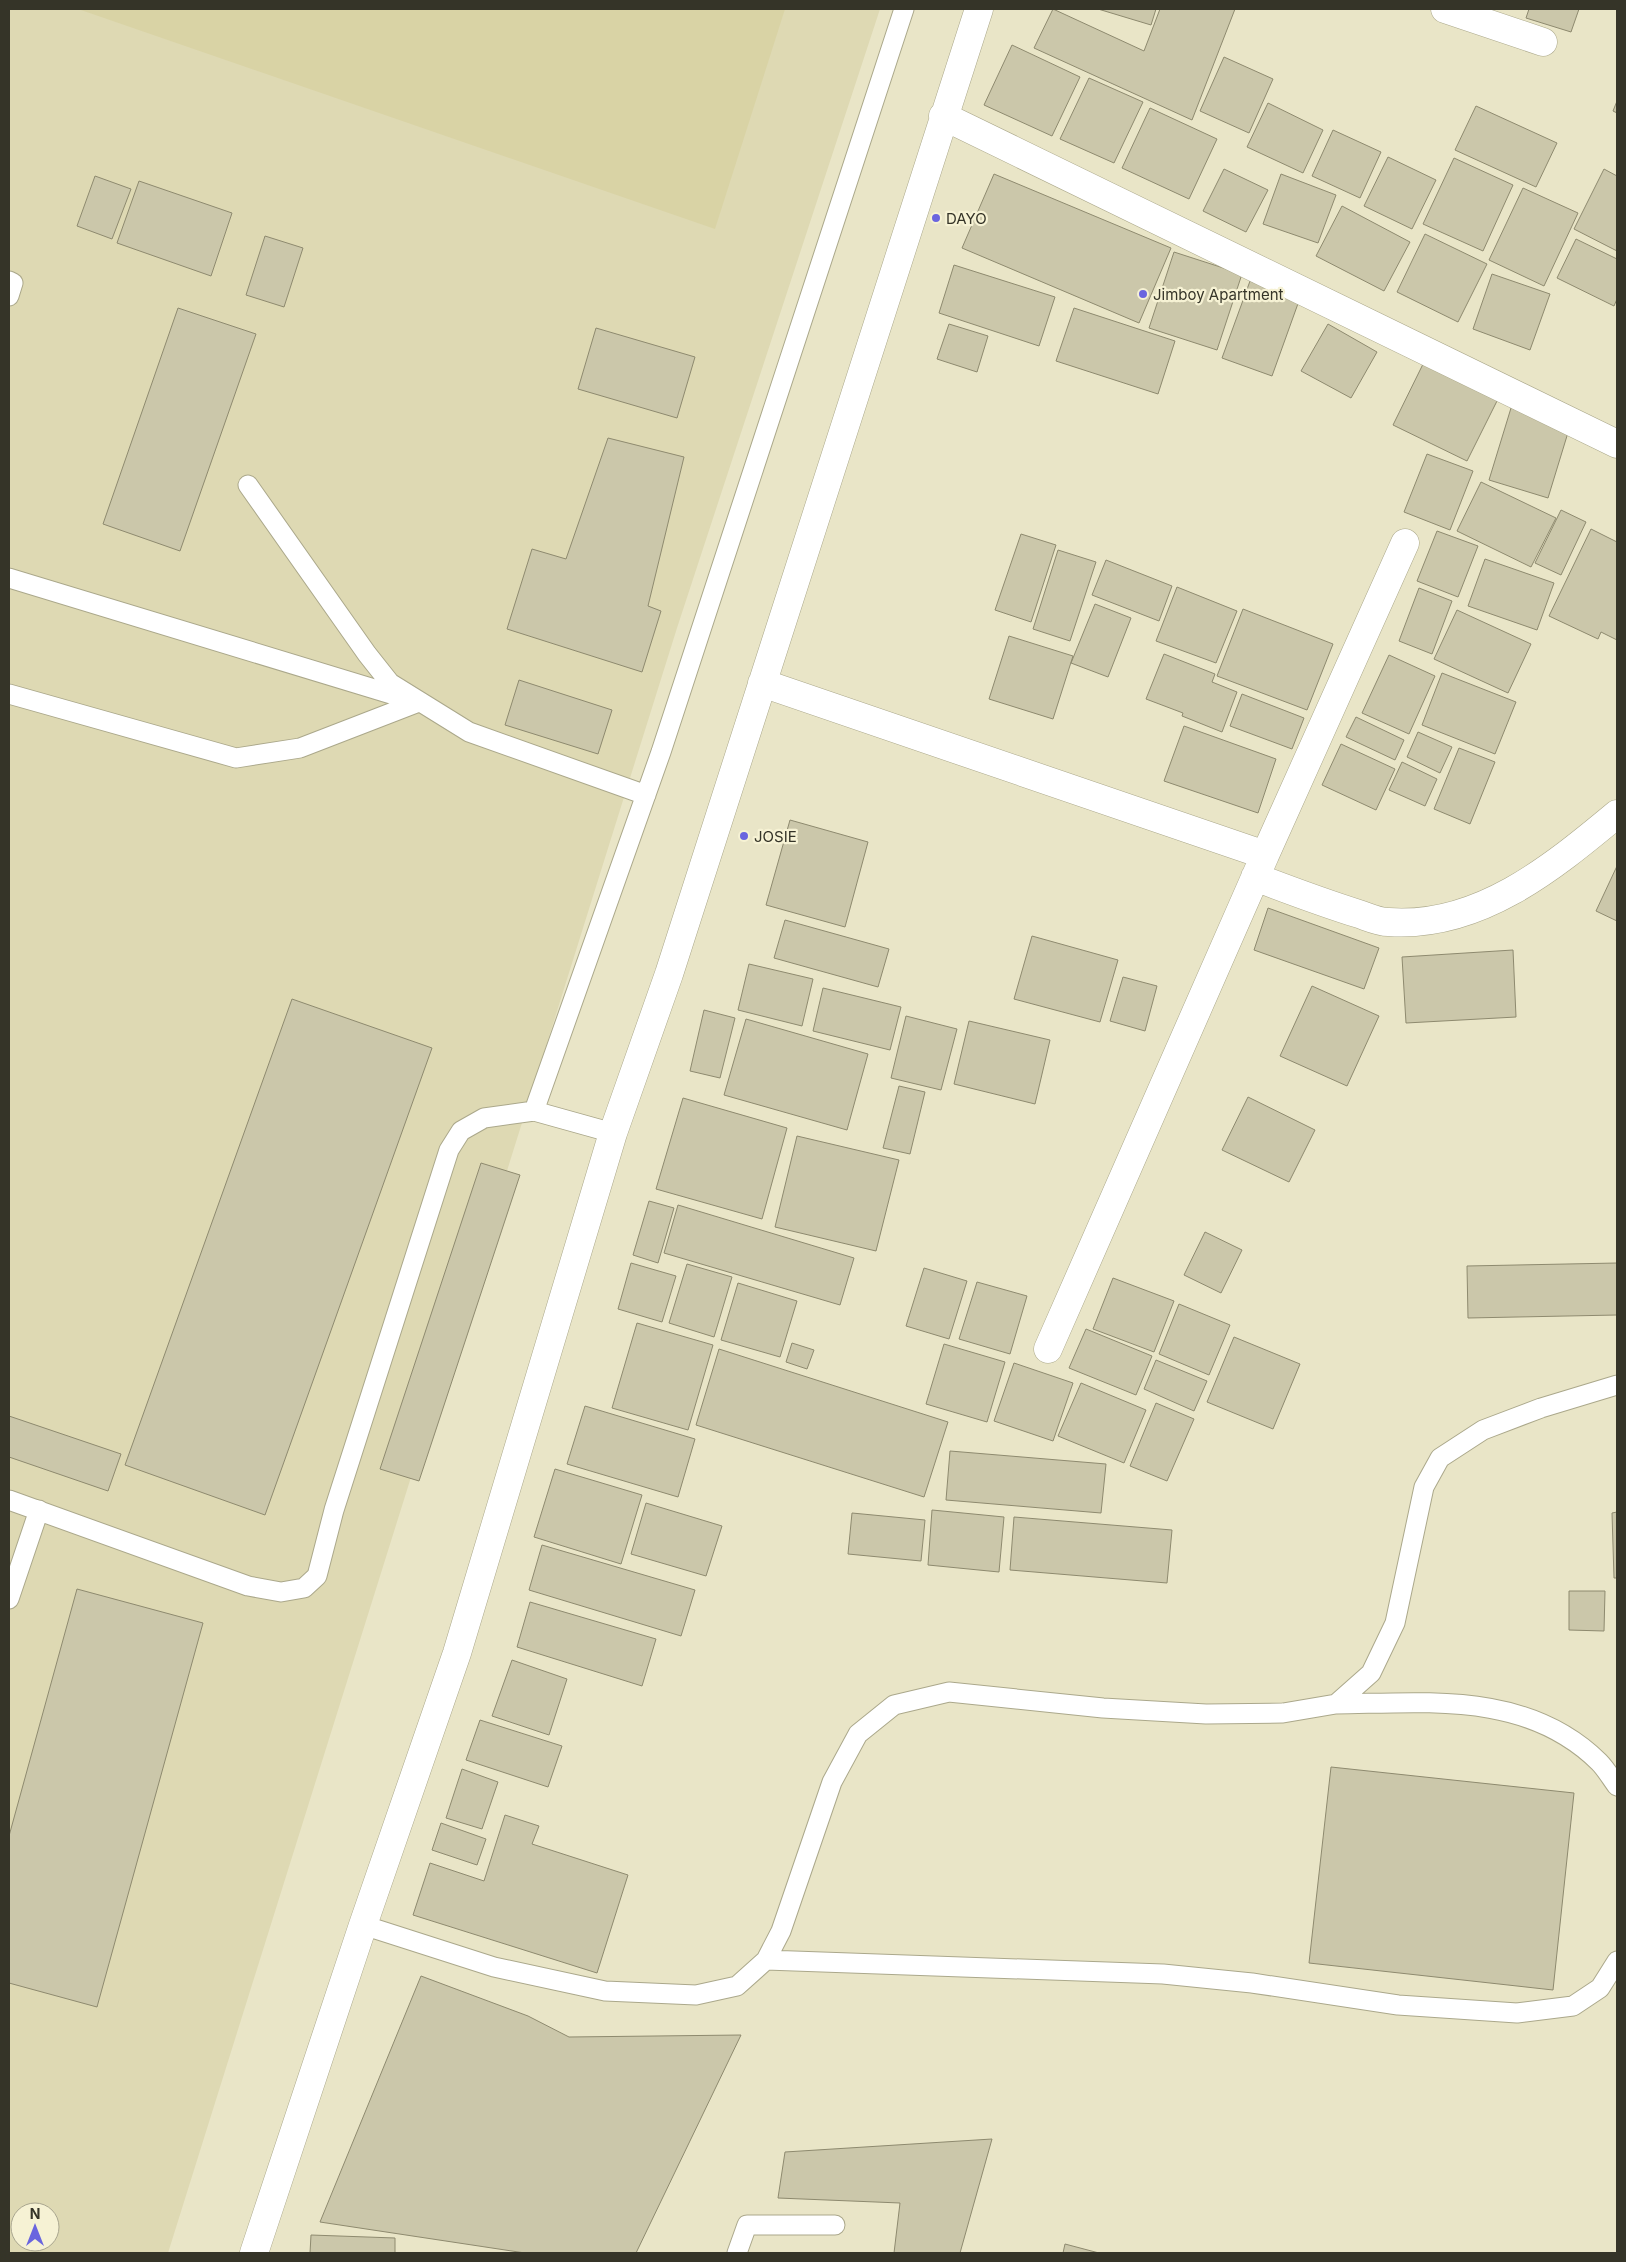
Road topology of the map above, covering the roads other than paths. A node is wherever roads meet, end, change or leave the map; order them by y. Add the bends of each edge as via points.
1 (904, 9) edge
2 (979, 9) edge
3 (1445, 9) edge
4 (1543, 42) dead end
5 (943, 116) junction
6 (9, 281) edge
7 (9, 296) edge
8 (1617, 444) edge
9 (248, 485) dead end
10 (1405, 543) dead end
11 (9, 578) edge
12 (762, 683) junction
13 (9, 694) edge
14 (419, 702) junction
15 (646, 795) junction
16 (1617, 814) edge
17 (1260, 866) junction
18 (534, 1112) junction
19 (613, 1133) junction
20 (1048, 1349) dead end
21 (1617, 1385) edge
22 (9, 1500) edge
23 (39, 1510) junction
24 (9, 1599) edge
25 (1336, 1704) junction
26 (1617, 1786) edge
27 (363, 1925) junction
28 (766, 1960) junction
29 (1617, 1961) edge
30 (835, 2225) dead end
31 (254, 2253) edge
32 (737, 2253) edge

1 - 15 lane
2 - 5 street
3 - 4 street
5 - 8 street
5 - 12 street
6 - 7 lane via 14,283
9 - 14 lane via 367,654 390,683
10 - 17 street
11 - 14 lane
12 - 17 street
12 - 19 street via 669,974
13 - 14 lane via 236,758 300,748
14 - 15 lane via 469,732
15 - 18 lane
16 - 17 street via 1536,878 1482,907 1434,920 1387,922 1336,907
17 - 20 street
18 - 19 lane
18 - 23 lane via 484,1118 461,1130 449,1150 334,1510 317,1576 304,1588 281,1592 248,1586
19 - 27 street via 457,1653
21 - 25 lane via 1482,1430 1440,1458 1424,1487 1395,1623 1371,1673
22 - 23 lane
23 - 24 lane
25 - 26 lane via 1460,1703 1511,1711 1558,1731 1599,1762
25 - 28 lane via 1283,1713 1206,1714 1104,1708 949,1692 894,1705 858,1734 832,1782 781,1931
27 - 28 lane via 494,1967 605,1991 696,1995 737,1986
27 - 31 street
28 - 29 lane via 1163,1974 1252,1983 1398,2005 1517,2013 1573,2006 1600,1988
30 - 32 lane via 747,2225

